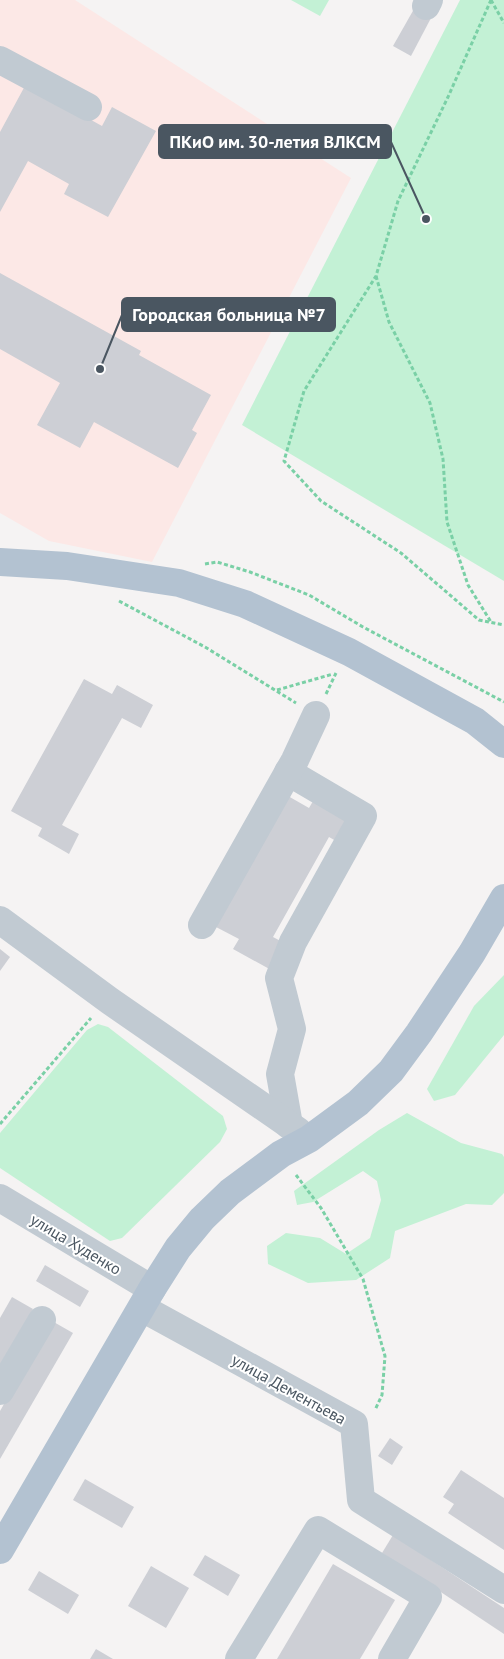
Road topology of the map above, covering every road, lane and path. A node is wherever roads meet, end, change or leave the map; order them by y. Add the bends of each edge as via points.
1 (491, 0) edge
2 (504, 23) edge
3 (0, 60) edge
4 (88, 107) dead end
5 (376, 276) junction
6 (0, 562) edge
7 (112, 597) dead end
8 (492, 622) junction
9 (504, 625) edge
10 (336, 673) dead end
11 (276, 691) junction
12 (316, 715) joint
13 (504, 744) edge
14 (288, 772) junction
15 (504, 898) edge
16 (0, 920) edge
17 (202, 925) dead end
18 (110, 1001) junction
19 (0, 1124) edge
20 (299, 1132) junction
21 (281, 1154) junction
22 (0, 1198) edge
23 (147, 1299) junction
24 (42, 1320) dead end
25 (0, 1391) edge
26 (375, 1412) dead end
27 (0, 1550) edge
28 (504, 1590) edge
29 (239, 1659) edge
30 (392, 1659) edge

1 - 2 path
1 - 5 path via 398,202
3 - 4 street
5 - 8 path via 389,322 430,403 443,459 447,522 468,586
5 - 8 path via 304,392 284,461 321,501 401,553 479,620
6 - 13 main road via 67,566 179,583 245,604 349,652 475,721
7 - 11 path via 205,647
8 - 9 path
10 - 11 path
11 - 12 path
12 - 14 street
14 - 17 street
14 - 20 street via 363,816 293,942 279,978 292,1029 280,1074
15 - 20 main road via 472,954 391,1071 358,1103
16 - 18 street
18 - 19 path via 94,1015
18 - 20 street
20 - 21 main road
21 - 23 main road via 230,1192 202,1219 178,1248
21 - 26 path via 321,1208 363,1279 384,1356 382,1395
22 - 23 street, улица Худенко
23 - 27 main road
23 - 28 street, улица Дементьева via 354,1424 361,1500
24 - 25 street
29 - 30 street via 318,1530 428,1597

